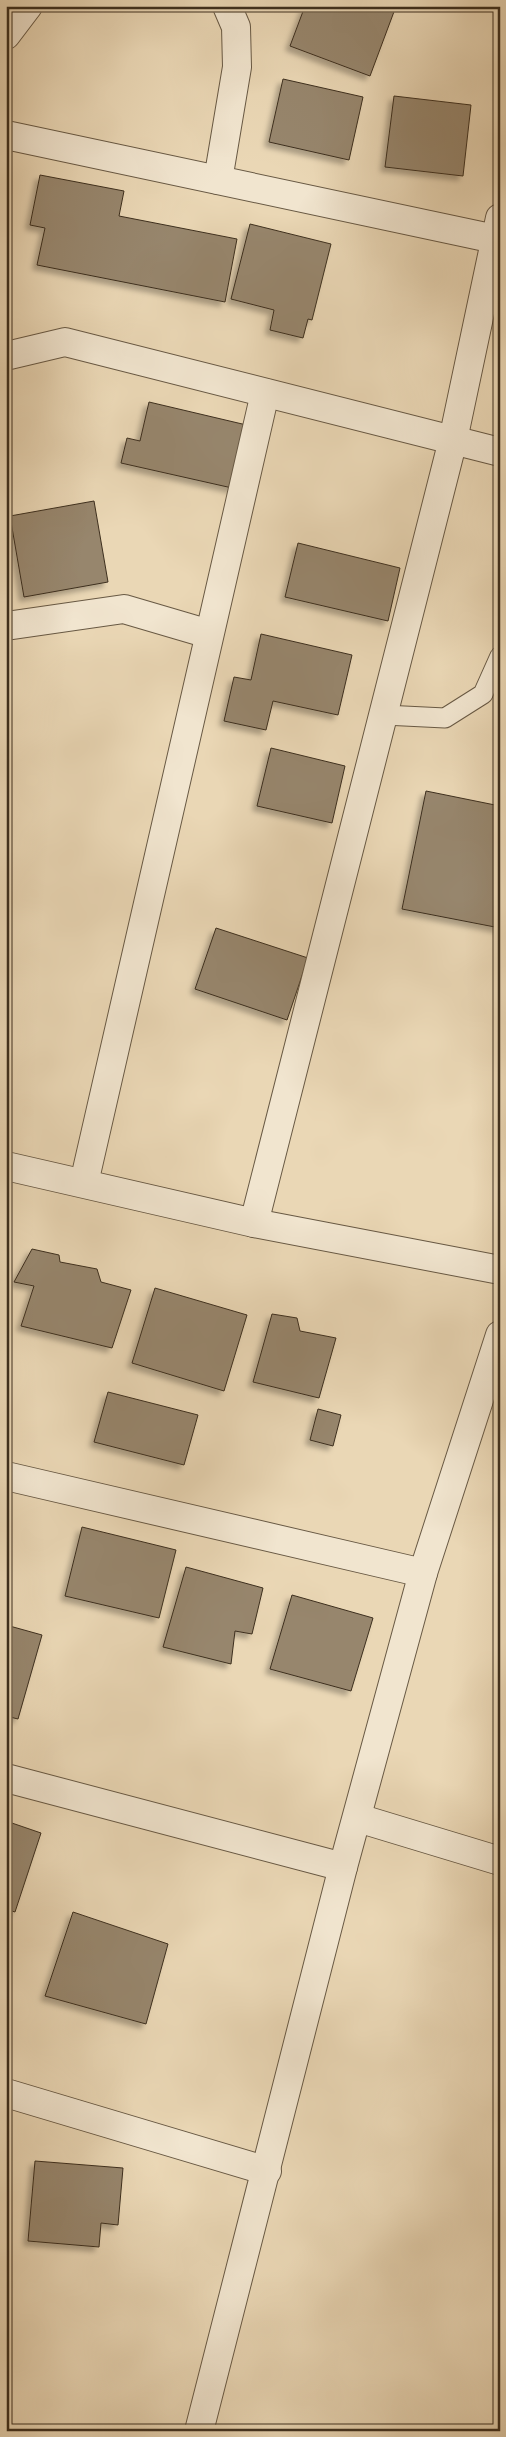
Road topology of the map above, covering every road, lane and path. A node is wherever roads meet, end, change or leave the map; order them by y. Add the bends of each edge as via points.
1 (28, 6) edge
2 (227, 6) edge
3 (6, 35) edge
4 (6, 135) edge
5 (218, 180) junction
6 (498, 228) edge
7 (6, 356) edge
8 (265, 393) junction
9 (453, 440) junction
10 (500, 452) edge
11 (6, 626) edge
12 (209, 634) junction
13 (500, 656) edge
14 (384, 715) junction
15 (6, 1166) edge
16 (84, 1183) junction
17 (254, 1223) junction
18 (500, 1270) edge
19 (500, 1335) edge
20 (6, 1476) edge
21 (423, 1573) junction
22 (6, 1778) edge
23 (358, 1818) junction
24 (500, 1861) edge
25 (343, 1867) junction
26 (6, 2093) edge
27 (266, 2171) junction
28 (199, 2431) edge

1 - 3 street
2 - 5 street via 236,27 237,67
4 - 5 street
5 - 6 street
6 - 9 street
7 - 8 street via 65,342
8 - 9 street
8 - 12 street
9 - 10 street
9 - 14 street
11 - 12 street via 124,609
12 - 16 street
13 - 14 lane via 483,694 445,718
14 - 17 street
15 - 16 street
16 - 17 street
17 - 18 street
19 - 21 street
20 - 21 street
21 - 23 street
22 - 25 street
23 - 24 street
23 - 25 street
25 - 27 street
26 - 27 street
27 - 28 street

